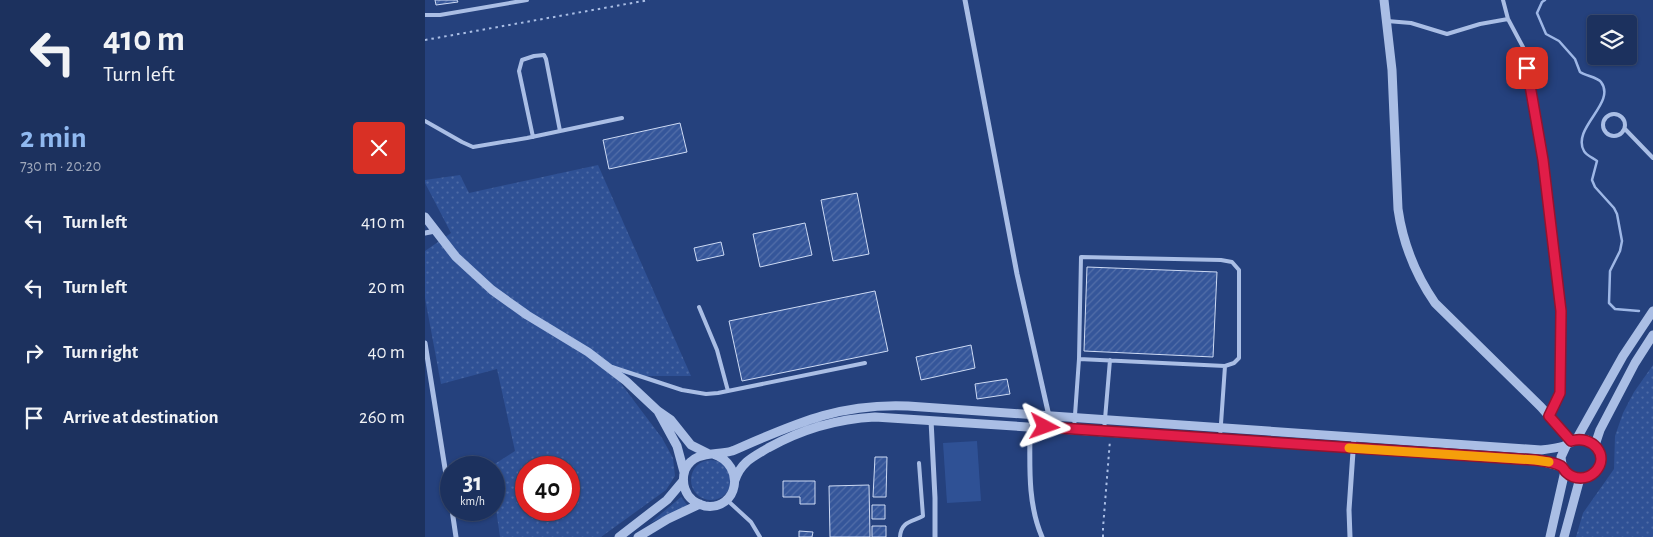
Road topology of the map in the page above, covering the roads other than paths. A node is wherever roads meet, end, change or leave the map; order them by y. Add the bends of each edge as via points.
1 (489, 0) edge
2 (527, 0) edge
3 (965, 0) edge
4 (1384, 0) edge
5 (1503, 0) edge
6 (491, 7) junction
7 (425, 15) edge
8 (1508, 19) junction
9 (1387, 21) junction
10 (622, 118) dead end
11 (425, 121) edge
12 (1625, 129) junction
13 (560, 131) junction
14 (533, 137) junction
15 (1653, 158) edge
16 (425, 217) edge
17 (435, 231) junction
18 (425, 233) edge
19 (699, 307) dead end
20 (1653, 311) edge
21 (1653, 335) edge
22 (425, 343) edge
23 (1079, 359) junction
24 (1109, 360) junction
25 (865, 363) dead end
26 (605, 365) junction
27 (1225, 366) junction
28 (729, 391) junction
29 (657, 411) junction
30 (1549, 416) junction
31 (1049, 417) junction
32 (1074, 418) junction
33 (931, 419) junction
34 (1105, 420) junction
35 (1030, 426) junction
36 (1220, 428) junction
37 (1074, 429) junction
38 (1107, 431) junction
39 (1354, 437) junction
40 (1220, 439) junction
41 (1572, 442) junction
42 (1595, 445) junction
43 (1353, 448) junction
44 (711, 454) junction
45 (443, 456) edge
46 (919, 463) dead end
47 (1564, 469) junction
48 (684, 477) junction
49 (1580, 478) junction
50 (735, 480) junction
51 (727, 500) junction
52 (700, 504) junction
53 (454, 521) edge
54 (456, 537) edge
55 (619, 537) edge
56 (638, 537) edge
57 (760, 537) edge
58 (900, 537) edge
59 (935, 537) edge
60 (1042, 537) edge
61 (1349, 537) edge
62 (1550, 537) edge
63 (1564, 537) edge

1 - 6 lane
2 - 6 lane
3 - 31 street via 1017,274
4 - 9 street
5 - 8 lane
6 - 7 lane
8 - 9 lane via 1447,34 1411,23
8 - 30 lane via 1524,50 1543,160 1561,311 1560,393
9 - 30 street via 1398,209 1407,251 1435,303
10 - 13 lane
11 - 14 lane via 473,147
12 - 12 lane via 1623,118 1616,114 1608,115 1603,121 1603,129 1608,135 1619,135
12 - 15 lane
13 - 14 lane
13 - 14 lane via 546,59 539,54 522,60 519,71
16 - 17 street
17 - 18 street
17 - 26 street via 469,271 492,290
19 - 28 lane
20 - 41 street
21 - 42 street via 1635,363
22 - 45 street
23 - 24 lane
23 - 27 lane via 1081,257 1221,260 1232,262 1239,270 1239,358
23 - 32 lane
24 - 27 lane
24 - 34 lane
25 - 28 lane
26 - 28 lane via 682,390 705,394
26 - 29 street
27 - 36 lane
29 - 44 street via 671,420 691,445
29 - 48 street via 677,446
30 - 41 street
31 - 32 street
31 - 44 street via 908,406 864,407 817,417 733,451
32 - 34 street
32 - 37 lane
33 - 35 street
33 - 50 street via 875,417 816,427 787,438 749,459
33 - 59 street
34 - 36 street
34 - 38 lane
35 - 37 street
35 - 60 street via 1031,498
36 - 39 street
36 - 40 lane
37 - 38 street
38 - 40 street
39 - 41 street via 1541,450
39 - 43 street
40 - 43 street
41 - 42 street via 1586,440
41 - 47 street via 1562,452
42 - 49 street via 1600,454 1597,469 1590,476
43 - 47 street via 1535,460
43 - 61 street
44 - 48 street via 691,462
44 - 50 street via 727,460
46 - 58 lane via 923,516 905,523
47 - 49 street
47 - 62 street
48 - 52 street via 688,496
48 - 55 street via 667,500
49 - 63 street
50 - 51 street
51 - 52 street via 714,506
51 - 57 lane via 751,522
52 - 56 street
53 - 54 street

